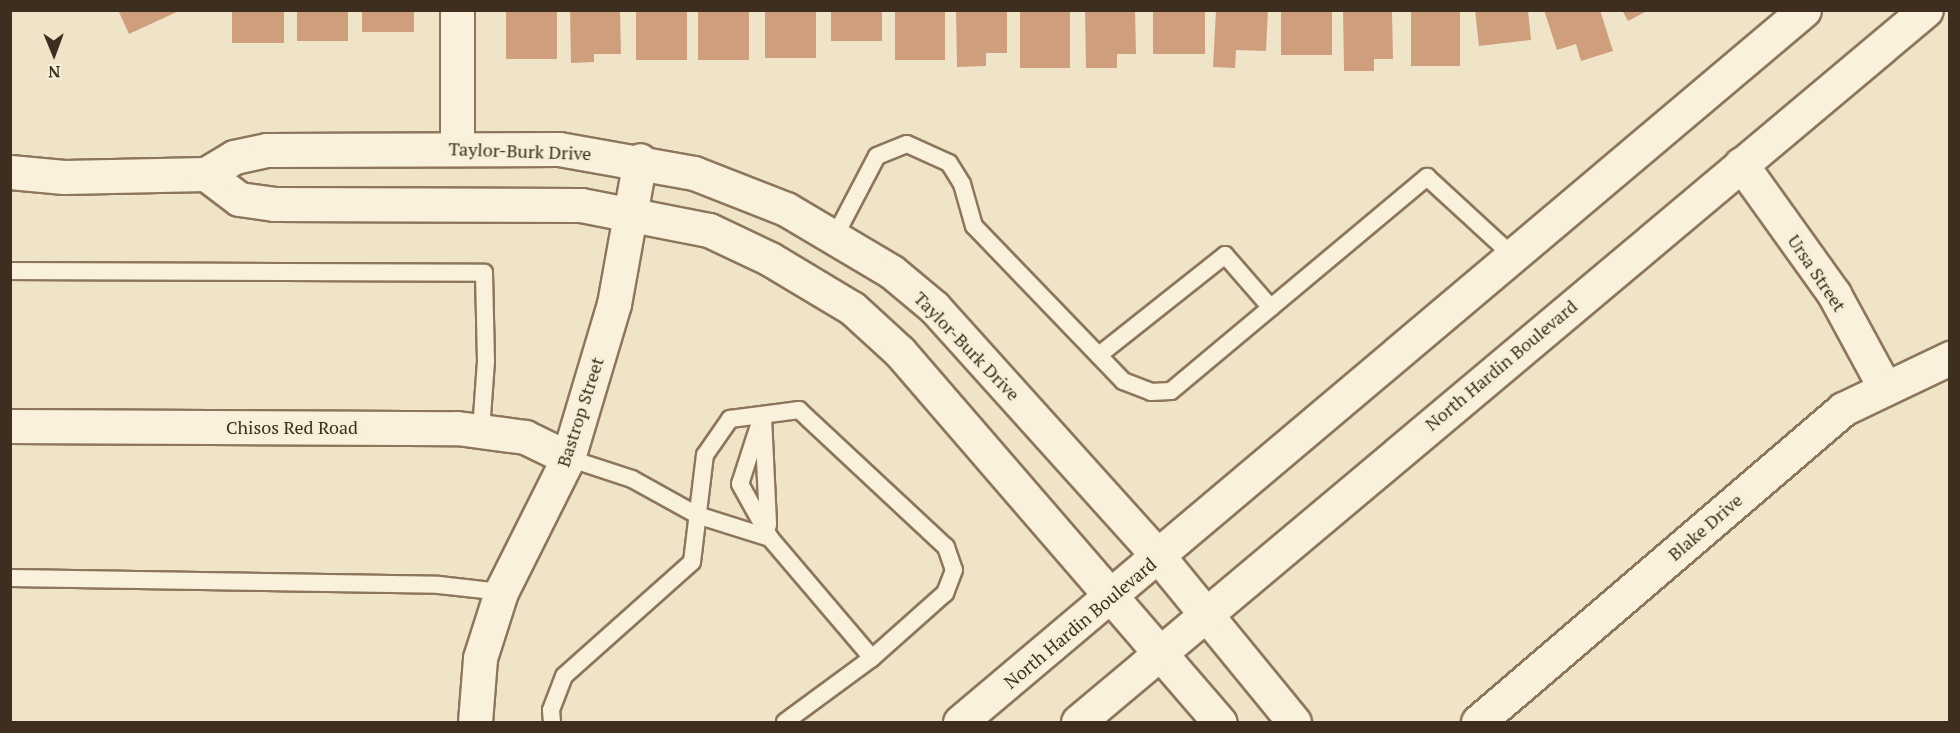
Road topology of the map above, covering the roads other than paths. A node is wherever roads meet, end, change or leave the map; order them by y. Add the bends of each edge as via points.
1 (457, 10) edge
2 (1804, 10) edge
3 (1926, 10) edge
4 (457, 148) junction
5 (639, 160) junction
6 (1741, 164) junction
7 (10, 172) edge
8 (206, 174) junction
9 (630, 212) junction
10 (836, 236) junction
11 (1513, 256) junction
12 (10, 271) edge
13 (1271, 308) junction
14 (1099, 356) junction
15 (1950, 358) edge
16 (1884, 388) junction
17 (762, 416) junction
18 (10, 426) edge
19 (481, 431) junction
20 (568, 458) junction
21 (697, 515) junction
22 (770, 538) junction
23 (1159, 557) junction
24 (10, 578) edge
25 (501, 592) junction
26 (1112, 598) junction
27 (1204, 615) junction
28 (1160, 653) junction
29 (872, 658) junction
30 (1478, 722) edge
31 (474, 723) edge
32 (552, 723) edge
33 (785, 723) edge
34 (960, 723) edge
35 (1078, 723) edge
36 (1219, 723) edge
37 (1294, 723) edge

1 - 4 street
2 - 11 street, North Hardin Boulevard
3 - 6 street, North Hardin Boulevard
4 - 5 street, Taylor-Burk Drive via 559,149
4 - 8 street, Taylor-Burk Drive via 267,150 234,156
5 - 9 street, Bastrop Street
5 - 10 street, Taylor-Burk Drive via 694,173 786,209
6 - 16 street, Ursa Street via 1834,294
6 - 27 street, North Hardin Boulevard
7 - 8 street via 64,177
8 - 9 street via 239,199 274,204 581,205
9 - 20 street, Bastrop Street via 614,304
9 - 26 street via 709,230 852,308 900,352
10 - 14 lane via 877,156 908,144 949,163 962,184 974,226
10 - 23 street, Taylor-Burk Drive via 934,307
11 - 13 lane via 1427,177
11 - 23 street, North Hardin Boulevard
12 - 19 lane via 484,273 486,371
13 - 14 lane via 1171,392 1151,392 1123,381
13 - 14 lane via 1225,255
15 - 16 street, Blake Drive
16 - 30 street, Blake Drive via 1843,409
17 - 21 lane via 730,419 705,455
17 - 22 lane via 740,484
17 - 29 lane via 799,410 946,547 954,570 945,593
18 - 19 street, Chisos Red Road
19 - 20 street, Chisos Red Road via 525,437
20 - 21 lane via 632,479
20 - 25 street, Bastrop Street
21 - 22 lane
21 - 32 lane via 692,562 564,676 551,710
22 - 29 lane
23 - 26 street, North Hardin Boulevard
23 - 27 street, Taylor-Burk Drive
24 - 25 lane via 439,585
25 - 31 street, Bastrop Street via 480,658
26 - 28 street
26 - 34 street, North Hardin Boulevard
27 - 28 street, North Hardin Boulevard
27 - 37 street, Taylor-Burk Drive
28 - 35 street, North Hardin Boulevard
28 - 36 street
29 - 33 lane

